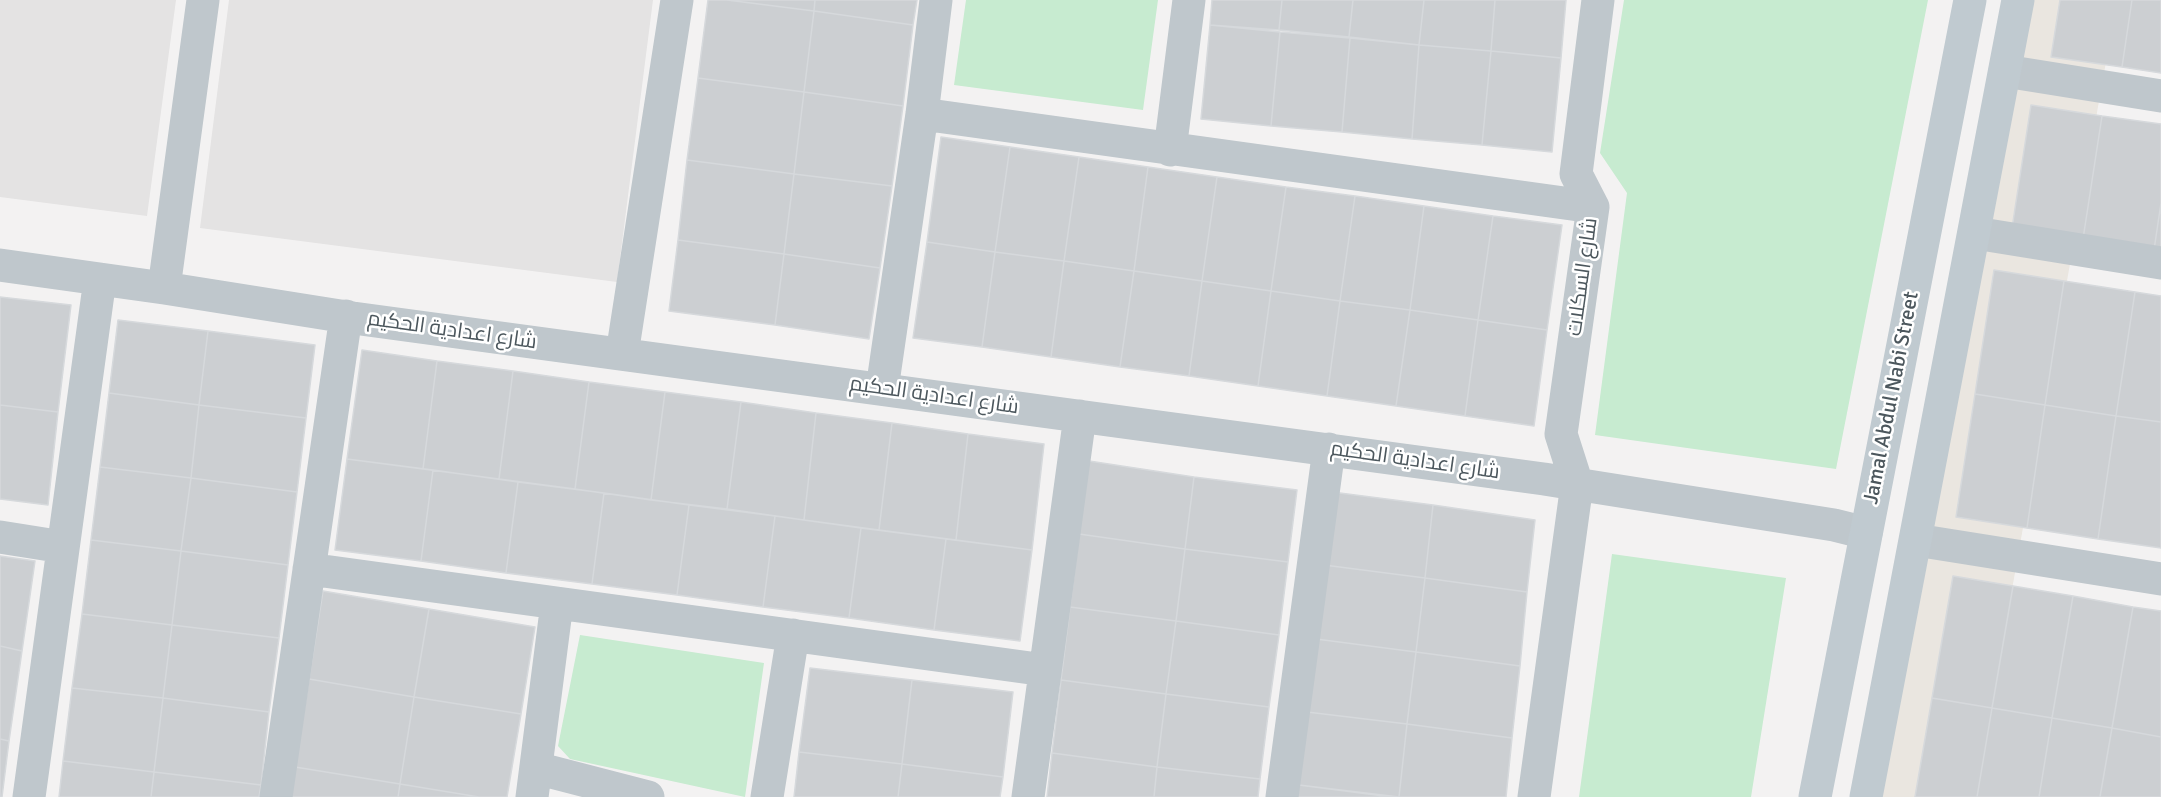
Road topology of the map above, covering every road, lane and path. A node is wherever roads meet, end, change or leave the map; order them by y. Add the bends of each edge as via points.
1 (203, 0) edge
2 (677, 0) edge
3 (936, 0) edge
4 (1189, 0) edge
5 (1598, 0) edge
6 (1970, 0) edge
7 (2018, 0) edge
8 (2005, 71) junction
9 (2161, 96) edge
10 (922, 114) junction
11 (1170, 150) junction
12 (1593, 207) junction
13 (1975, 233) junction
14 (2161, 262) edge
15 (0, 265) edge
16 (100, 279) junction
17 (164, 288) junction
18 (346, 316) junction
19 (622, 354) junction
20 (882, 389) junction
21 (1080, 416) junction
22 (1329, 449) junction
23 (1577, 484) junction
24 (1866, 533) junction
25 (0, 537) edge
26 (1916, 540) junction
27 (63, 547) junction
28 (309, 569) junction
29 (2161, 579) edge
30 (557, 603) junction
31 (793, 635) junction
32 (1046, 670) junction
33 (534, 782) edge
34 (29, 797) edge
35 (276, 797) edge
36 (648, 797) edge
37 (767, 797) edge
38 (1028, 797) edge
39 (1282, 797) edge
40 (1534, 797) edge
41 (1815, 797) edge
42 (1866, 797) edge

1 - 17 street
2 - 19 street
3 - 10 street
4 - 11 street
5 - 12 street, شارع السكلات via 1576,174
6 - 24 street, Jamal Abdul Nabi Street
7 - 8 street
8 - 9 street
8 - 13 street
10 - 11 street
10 - 20 street
11 - 12 street
12 - 23 street, شارع السكلات via 1562,434
13 - 14 street
13 - 26 street
15 - 16 street, شارع اعدادية الحكيم
16 - 17 street, شارع اعدادية الحكيم
16 - 27 street
17 - 18 street, شارع اعدادية الحكيم
18 - 19 street, شارع اعدادية الحكيم
18 - 28 street
19 - 20 street, شارع اعدادية الحكيم
20 - 21 street, شارع اعدادية الحكيم
21 - 22 street, شارع اعدادية الحكيم
21 - 32 street
22 - 23 street, شارع اعدادية الحكيم
22 - 39 street
23 - 24 street, شارع اعدادية الحكيم
23 - 40 street
24 - 26 street
24 - 41 street, Jamal Abdul Nabi Street
25 - 27 street
26 - 29 street
26 - 42 street
27 - 34 street
28 - 30 street
28 - 35 street
30 - 31 street
30 - 33 street
31 - 32 street
31 - 37 street
32 - 38 street
33 - 36 street

